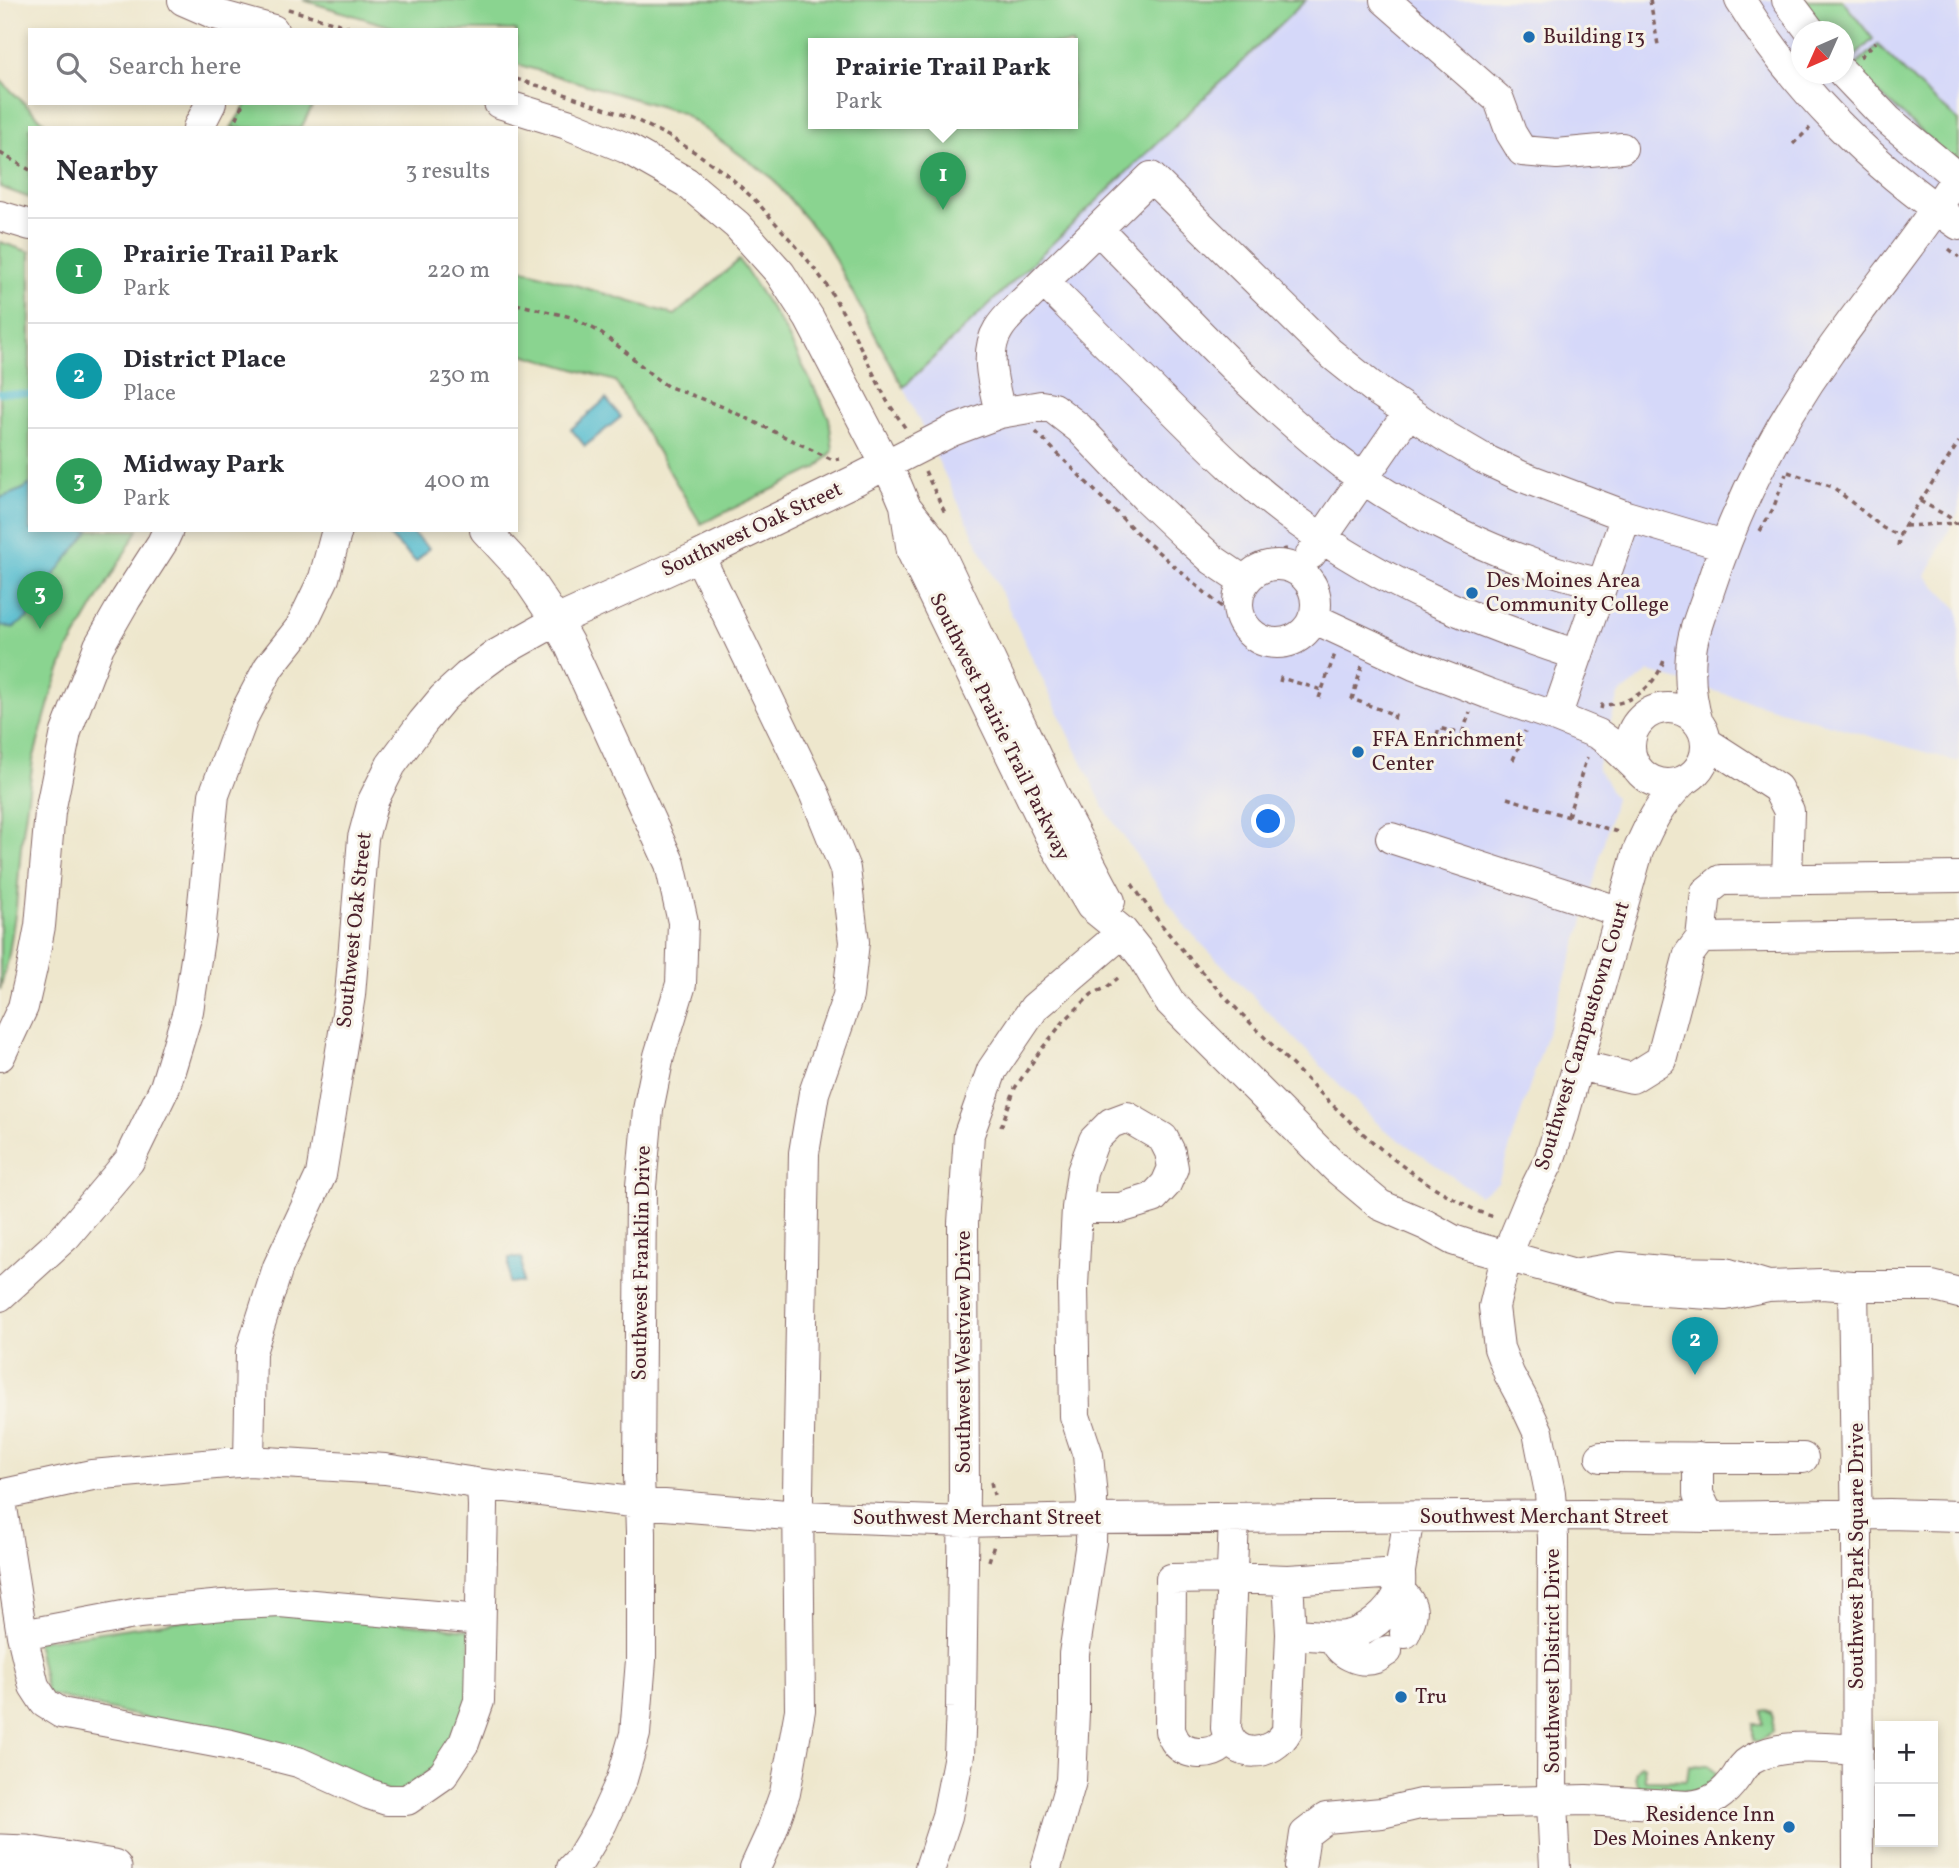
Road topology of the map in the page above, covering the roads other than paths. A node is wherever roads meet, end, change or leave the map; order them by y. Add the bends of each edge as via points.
1 (183, 0) edge
2 (1385, 0) edge
3 (1740, 0) edge
4 (1787, 0) edge
5 (276, 18) edge
6 (1803, 21) edge
7 (238, 26) edge
8 (1854, 84) edge
9 (210, 105) edge
10 (506, 105) edge
11 (199, 126) edge
12 (1622, 148) dead end
13 (1958, 178) edge
14 (0, 216) edge
15 (1948, 217) edge
16 (28, 224) edge
17 (1098, 229) junction
18 (1044, 282) junction
19 (1409, 412) junction
20 (1000, 414) junction
21 (886, 465) junction
22 (1364, 478) junction
23 (1626, 516) junction
24 (167, 532) edge
25 (336, 532) edge
26 (487, 532) edge
27 (1322, 538) junction
28 (1724, 545) junction
29 (699, 556) junction
30 (1298, 571) junction
31 (1244, 581) junction
32 (1602, 584) junction
33 (1313, 618) junction
34 (556, 621) junction
35 (1691, 653) junction
36 (1578, 655) junction
37 (1648, 714) junction
38 (1556, 717) junction
39 (1702, 732) junction
40 (1637, 769) junction
41 (1752, 771) junction
42 (1689, 777) junction
43 (1391, 838) dead end
44 (1628, 842) junction
45 (1959, 877) edge
46 (1787, 879) junction
47 (1621, 912) junction
48 (1123, 932) junction
49 (1959, 934) edge
50 (1701, 938) junction
51 (0, 1056) edge
52 (1578, 1065) junction
53 (1077, 1208) dead end
54 (1506, 1257) junction
55 (1950, 1285) edge
56 (1853, 1286) junction
57 (0, 1296) edge
58 (1601, 1457) dead end
59 (1698, 1457) junction
60 (1803, 1458) dead end
61 (249, 1461) junction
62 (482, 1484) junction
63 (0, 1495) edge
64 (640, 1503) junction
65 (1856, 1515) junction
66 (799, 1516) junction
67 (1552, 1516) junction
68 (1959, 1516) edge
69 (1409, 1517) junction
70 (1709, 1517) junction
71 (1234, 1518) junction
72 (1092, 1519) junction
73 (964, 1522) junction
74 (1232, 1578) junction
75 (1288, 1580) junction
76 (1400, 1582) junction
77 (480, 1620) junction
78 (1291, 1634) junction
79 (23, 1635) junction
80 (1334, 1637) junction
81 (1228, 1736) junction
82 (1858, 1750) junction
83 (1552, 1802) junction
84 (0, 1853) edge
85 (113, 1868) edge
86 (572, 1868) edge
87 (755, 1868) edge
88 (930, 1868) edge
89 (1046, 1868) edge
90 (1300, 1868) edge
91 (1555, 1868) edge
92 (1858, 1868) edge

1 - 7 street
2 - 12 street via 1499,100 1522,151 1556,154
3 - 15 street via 1826,111
4 - 6 street
5 - 7 street
8 - 13 street via 1888,120
9 - 11 street
10 - 21 street, Southwest Prairie Trail Parkway via 626,148 686,182 737,225 780,273 809,318
13 - 15 street, Southwest Campustown Court
14 - 16 street
15 - 28 street, Southwest Campustown Court via 1828,354 1769,451
17 - 18 street
17 - 19 street via 1151,177 1329,352
17 - 22 street via 1289,420
18 - 20 street via 996,333 991,365
18 - 27 street via 1215,452
19 - 22 street
19 - 23 street via 1484,459
20 - 21 street, Southwest Oak Street via 952,431
20 - 31 street, Southwest Oak Street via 1041,406 1059,412 1184,534
21 - 29 street, Southwest Oak Street
21 - 48 street, Southwest Prairie Trail Parkway via 905,505 912,551 1053,842 1091,906
22 - 27 street
22 - 32 street via 1412,509 1481,543 1563,575
23 - 28 street
23 - 32 street
24 - 51 street via 99,646 66,732 50,811 32,968 23,1007
25 - 57 street via 324,578 300,628 270,667 244,715 214,795 201,933 190,998 165,1087 129,1161 66,1236
26 - 34 street, Southwest Franklin Drive via 521,569
27 - 30 street
27 - 36 street via 1425,598
28 - 35 street, Southwest Campustown Court
29 - 34 street, Southwest Oak Street
29 - 66 street via 815,795 845,869 854,942 848,996 814,1093 804,1153
30 - 31 street via 1287,566 1263,567
30 - 33 street via 1315,597
31 - 33 street via 1237,608 1244,626 1258,639 1276,643 1295,639
32 - 36 street
33 - 38 street via 1414,665
34 - 61 street, Southwest Oak Street via 496,654 443,698 391,765 373,801 363,838 350,995 321,1175 278,1267 251,1352
34 - 64 street, Southwest Franklin Drive via 670,864 683,922 681,984 648,1110 641,1186
35 - 37 street, Southwest Campustown Court
35 - 39 street, Southwest Campustown Court via 1692,705
36 - 38 street
37 - 38 street via 1615,723
37 - 39 street via 1659,709 1685,712
37 - 40 street, Southwest Campustown Court via 1634,727 1630,742
38 - 40 street via 1598,734
39 - 41 street
39 - 42 street, Southwest Campustown Court via 1706,752
40 - 42 street via 1659,784
40 - 44 street, Southwest Campustown Court via 1642,820
41 - 42 street
41 - 46 street via 1777,788 1789,811
42 - 44 street, Southwest Campustown Court
43 - 47 street
44 - 47 street, Southwest Campustown Court
45 - 46 street
46 - 50 street via 1721,880 1706,892
47 - 52 street, Southwest Campustown Court
48 - 54 street, Southwest Prairie Trail Parkway via 1170,1001 1336,1168 1380,1205 1452,1240
48 - 73 street, Southwest Westview Drive via 1034,1008 992,1070 969,1134 963,1223
49 - 50 street
50 - 52 street via 1689,954 1661,1060 1632,1078
52 - 54 street, Southwest Campustown Court via 1549,1161
53 - 72 street via 1075,1416 1087,1455
54 - 56 street, Southwest Prairie Trail Parkway via 1617,1289 1725,1294 1768,1286
54 - 67 street, Southwest District Drive via 1494,1307 1499,1348 1538,1432
55 - 56 street, Southwest Prairie Trail Parkway
56 - 65 street, Southwest Park Square Drive
58 - 59 street
59 - 60 street
59 - 70 street via 1698,1494
61 - 62 street, Southwest Merchant Street via 385,1469
61 - 63 street, Southwest Merchant Street via 92,1475
62 - 64 street, Southwest Merchant Street
62 - 77 street
63 - 79 street
64 - 66 street, Southwest Merchant Street
64 - 86 street, Southwest Franklin Drive via 641,1660 635,1734 602,1823
65 - 68 street, Southwest Merchant Street
65 - 70 street, Southwest Merchant Street
65 - 82 street, Southwest Park Square Drive
66 - 73 street, Southwest Merchant Street
66 - 87 street via 800,1710 785,1793
67 - 69 street, Southwest Merchant Street
67 - 70 street, Southwest Merchant Street
67 - 83 street, Southwest District Drive
69 - 71 street, Southwest Merchant Street
69 - 76 street
71 - 72 street, Southwest Merchant Street
71 - 74 street
72 - 73 street, Southwest Merchant Street
72 - 89 street via 1074,1654 1071,1781
73 - 88 street, Southwest Westview Drive via 959,1755 947,1816
74 - 75 street
74 - 81 street
74 - 81 street via 1171,1579 1170,1731 1176,1743 1199,1754 1222,1746
75 - 76 street
75 - 78 street
76 - 80 street via 1378,1620 1348,1636
76 - 80 street via 1413,1616 1396,1642 1375,1659 1363,1659 1347,1655 1336,1646
77 - 79 street via 280,1602 139,1613
77 - 79 street via 479,1701 464,1743 443,1775 407,1800 387,1800 298,1762 231,1745 61,1713 45,1703 34,1686
78 - 80 street
78 - 81 street via 1287,1731 1282,1740 1258,1752 1246,1751
82 - 83 street via 1769,1751 1743,1765 1724,1793 1701,1805
82 - 92 street, Southwest Park Square Drive
83 - 90 street via 1420,1804 1326,1818 1305,1834
83 - 91 street, Southwest District Drive
84 - 85 main road

